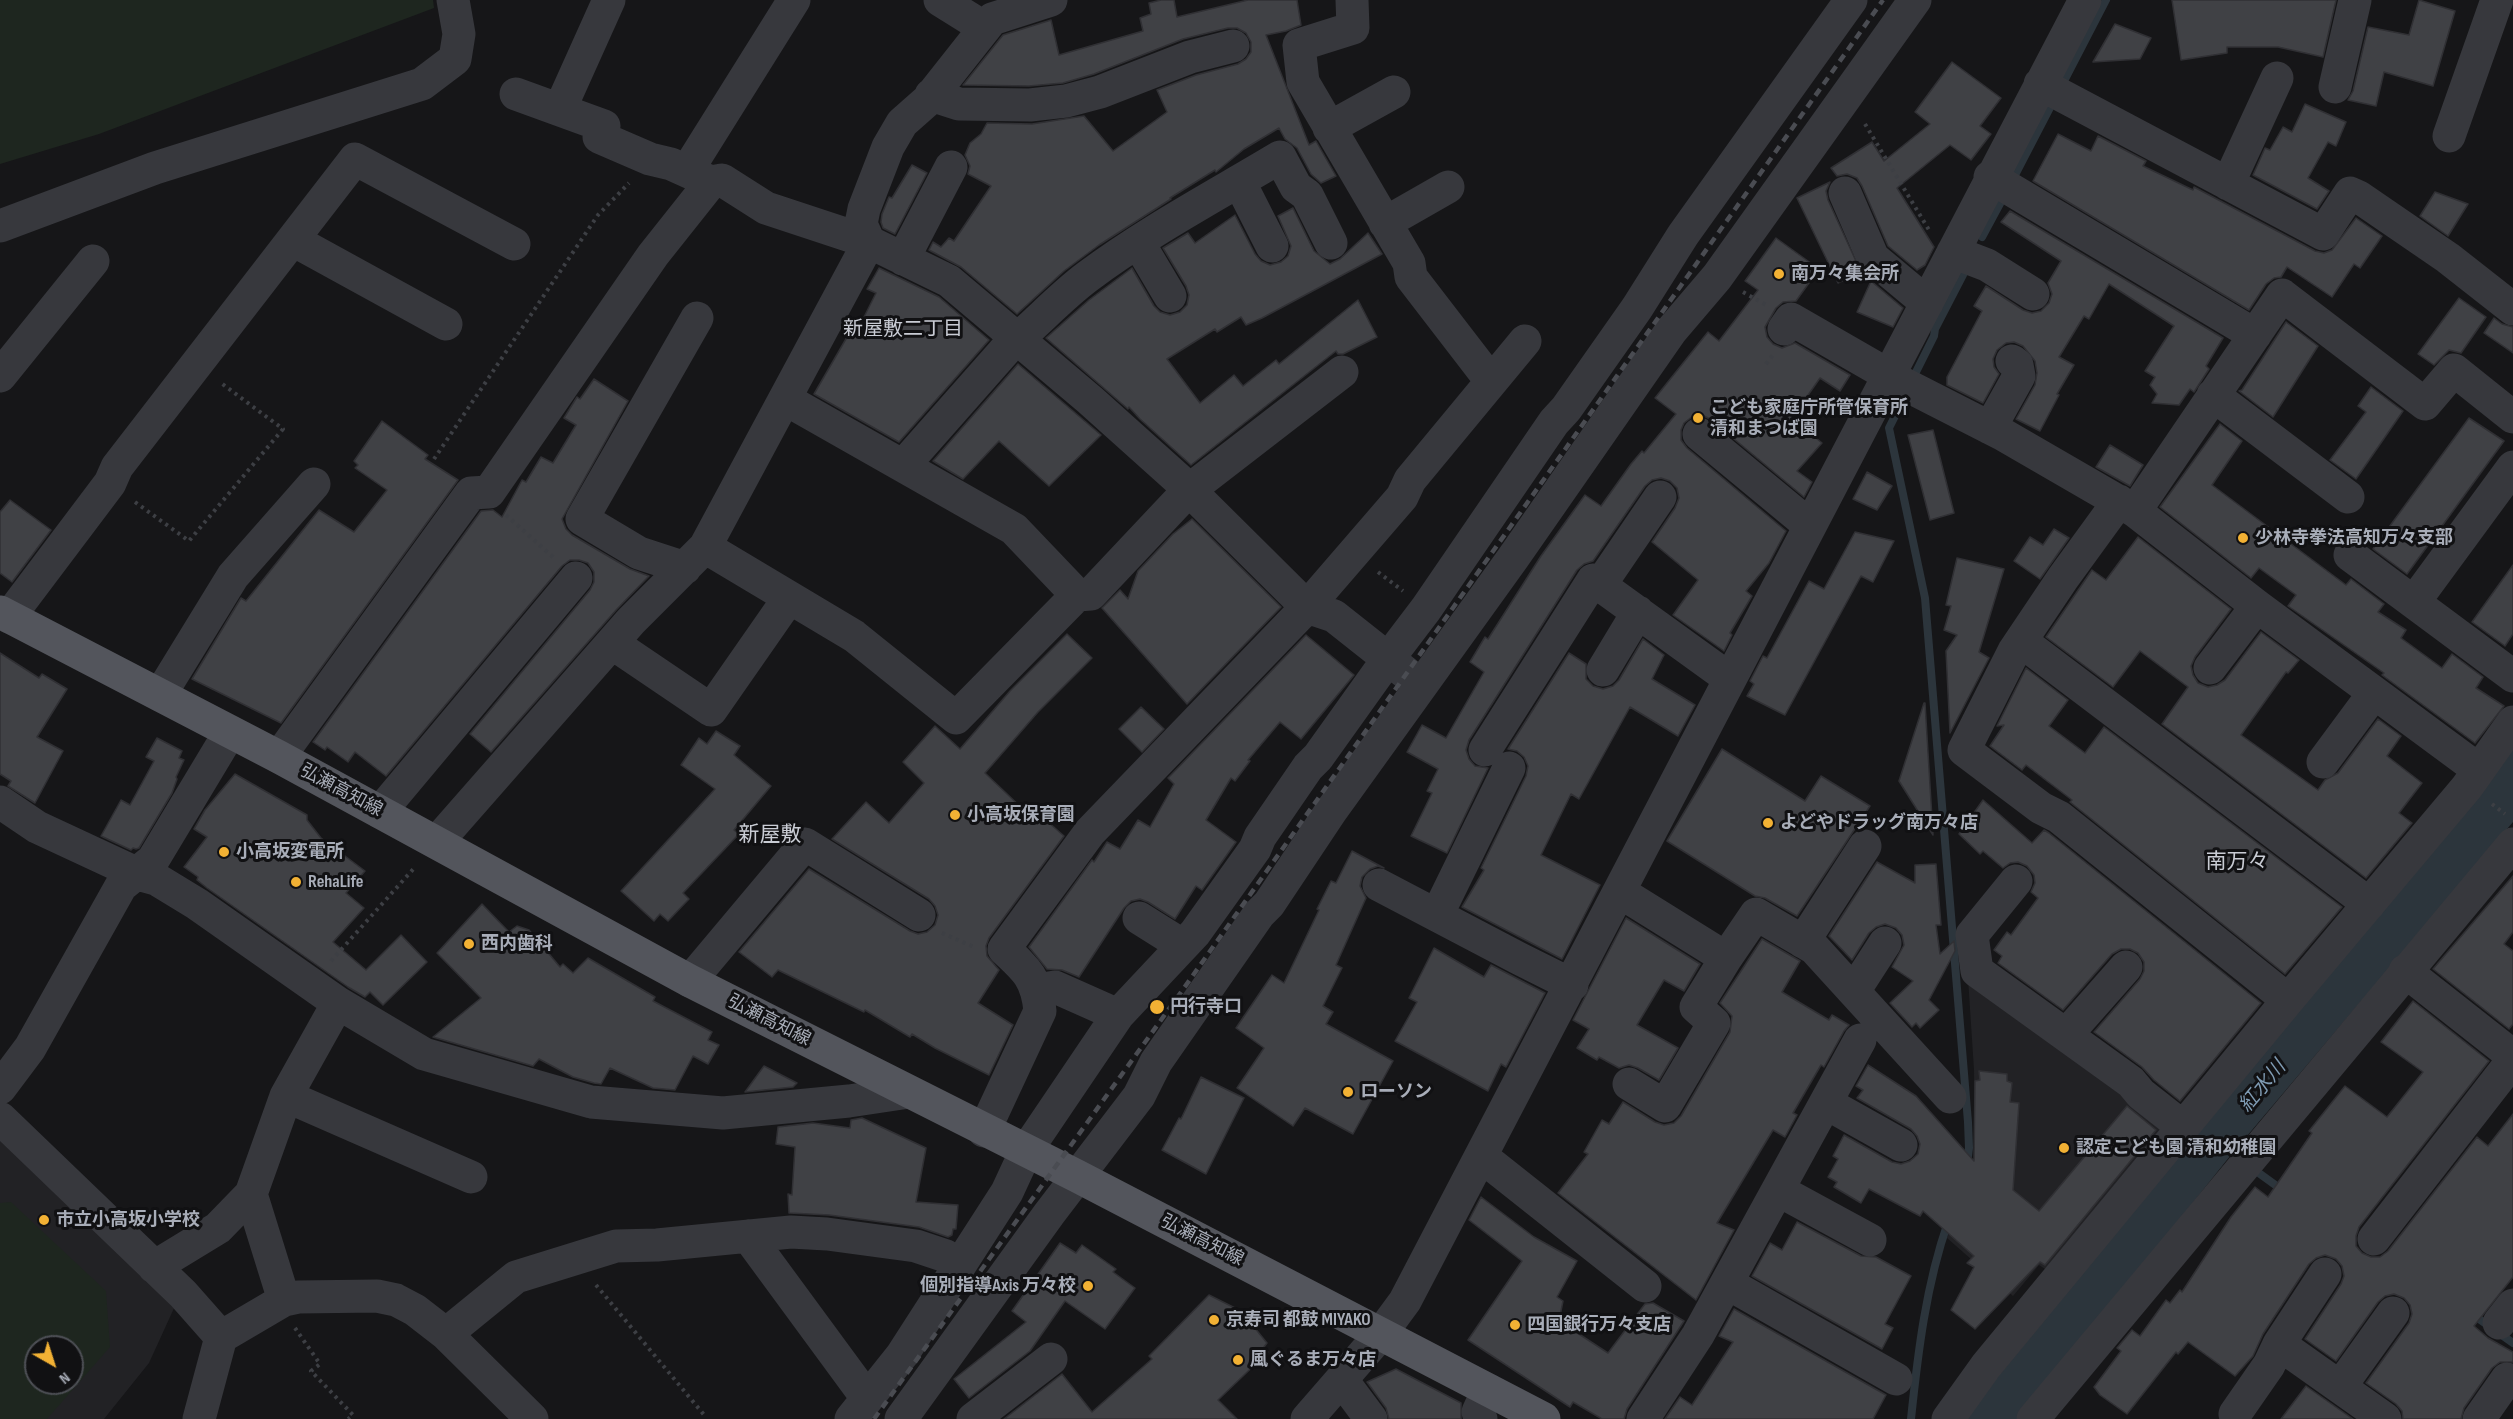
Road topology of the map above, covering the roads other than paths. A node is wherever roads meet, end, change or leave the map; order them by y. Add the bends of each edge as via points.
1 (453, 0) edge
2 (609, 0) edge
3 (794, 0) edge
4 (940, 0) edge
5 (1051, 0) edge
6 (1352, 0) edge
7 (1915, 0) edge
8 (2085, 0) edge
9 (2355, 0) edge
10 (2497, 0) edge
11 (1837, 8) edge
12 (985, 28) junction
13 (1233, 46) dead end
14 (2277, 78) dead end
15 (2040, 84) junction
16 (2335, 87) dead end
17 (1394, 92) dead end
18 (516, 94) dead end
19 (931, 95) junction
20 (560, 109) junction
21 (1329, 128) junction
22 (2449, 136) dead end
23 (951, 167) dead end
24 (699, 176) junction
25 (1990, 177) junction
26 (1239, 181) junction
27 (2228, 184) junction
28 (1448, 187) dead end
29 (1845, 193) dead end
30 (1385, 223) junction
31 (0, 226) edge
32 (293, 240) junction
33 (868, 242) junction
34 (1138, 242) junction
35 (1331, 243) dead end
36 (514, 244) dead end
37 (1272, 246) dead end
38 (1953, 252) junction
39 (903, 259) junction
40 (93, 261) dead end
41 (2033, 294) dead end
42 (1170, 296) dead end
43 (1927, 303) junction
44 (2513, 309) edge
45 (697, 318) dead end
46 (446, 324) dead end
47 (1788, 324) road end
48 (2255, 335) junction
49 (1018, 339) junction
50 (1525, 341) dead end
51 (2013, 361) dead end
52 (1342, 372) dead end
53 (0, 376) edge
54 (1491, 381) junction
55 (1905, 383) junction
56 (2213, 395) junction
57 (785, 399) junction
58 (2513, 417) edge
59 (1990, 428) junction
60 (1699, 434) dead end
61 (903, 466) junction
62 (2513, 467) edge
63 (314, 484) dead end
64 (1188, 491) junction
65 (1660, 497) dead end
66 (2348, 497) dead end
67 (2127, 506) junction
68 (1809, 525) junction
69 (2350, 555) dead end
70 (695, 557) junction
71 (576, 578) dead end
72 (1600, 585) junction
73 (1077, 595) junction
74 (789, 598) junction
75 (2414, 602) junction
76 (2257, 606) junction
77 (1307, 607) junction
78 (1638, 612) junction
79 (5, 614) edge
80 (2021, 641) junction
81 (612, 643) junction
82 (1388, 659) junction
83 (2210, 668) dead end
84 (1603, 670) dead end
85 (2513, 676) edge
86 (1730, 679) junction
87 (1422, 685) junction
88 (2374, 693) junction
89 (160, 695) junction
90 (2513, 722) edge
91 (230, 732) junction
92 (279, 757) junction
93 (2323, 762) dead end
94 (2483, 785) junction
95 (0, 802) edge
96 (380, 812) junction
97 (437, 842) junction
98 (2513, 844) edge
99 (1865, 846) dead end
100 (138, 874) junction
101 (2016, 881) dead end
102 (1379, 885) dead end
103 (1620, 892) junction
104 (2369, 904) junction
105 (919, 915) road end
106 (1437, 915) junction
107 (1139, 918) dead end
108 (1803, 942) junction
109 (1886, 943) dead end
110 (1182, 945) junction
111 (1726, 958) junction
112 (2126, 967) dead end
113 (2405, 971) junction
114 (690, 981) junction
115 (1572, 985) junction
116 (1038, 990) junction
117 (1854, 991) junction
118 (2288, 1000) junction
119 (338, 1003) junction
120 (1118, 1015) junction
121 (2067, 1035) junction
122 (1860, 1040) dead end
123 (2513, 1058) edge
124 (1629, 1084) dead end
125 (0, 1088) edge
126 (909, 1092) junction
127 (286, 1096) junction
128 (1950, 1096) dead end
129 (1826, 1103) junction
130 (0, 1118) edge
131 (2183, 1127) junction
132 (984, 1131) junction
133 (1901, 1144) dead end
134 (1026, 1151) junction
135 (1481, 1156) junction
136 (1077, 1176) junction
137 (471, 1177) dead end
138 (1778, 1190) junction
139 (251, 1194) junction
140 (748, 1236) junction
141 (2374, 1239) dead end
142 (1870, 1240) dead end
143 (959, 1265) junction
144 (154, 1267) junction
145 (2325, 1274) dead end
146 (1727, 1283) junction
147 (1645, 1286) dead end
148 (281, 1302) junction
149 (2393, 1313) dead end
150 (446, 1334) junction
151 (1380, 1335) junction
152 (221, 1337) junction
153 (2279, 1344) junction
154 (1051, 1359) dead end
155 (1896, 1379) dead end
156 (2507, 1379) dead end
157 (1342, 1380) junction
158 (2340, 1387) junction
159 (1484, 1405) edge
160 (859, 1409) edge
161 (2235, 1414) dead end
162 (199, 1419) edge
163 (532, 1419) edge
164 (901, 1419) edge
165 (973, 1419) edge
166 (1307, 1419) edge
167 (1371, 1419) edge
168 (1544, 1419) edge
169 (1643, 1419) edge
170 (1948, 1419) edge
171 (2033, 1419) edge
172 (2385, 1419) edge
173 (2479, 1419) edge

1 - 31 street via 459,34 455,59 422,84 155,168
2 - 20 street
3 - 24 street
4 - 12 street
5 - 12 street via 992,19
6 - 21 street via 1353,28 1299,45 1303,82
7 - 87 street via 1717,277 1671,331
8 - 15 street
9 - 16 street
10 - 22 street
11 - 82 street via 1637,308
12 - 19 street
13 - 19 street via 1066,100 1030,105 959,104
14 - 27 street
15 - 25 street
15 - 27 street
17 - 21 street
18 - 20 street
19 - 33 street via 902,123 888,147 864,209 861,224
20 - 24 street via 604,126 598,137
21 - 30 street
23 - 39 street
24 - 33 street via 722,180 766,208
24 - 92 street via 653,255 489,492 471,493
25 - 38 street
25 - 48 street
26 - 34 street
26 - 35 street via 1280,157 1296,187 1307,195
26 - 37 street
27 - 44 street via 2323,234 2350,193 2360,197
28 - 30 street
29 - 43 street via 1873,258
30 - 54 street via 1409,263 1412,277
32 - 36 street via 355,159
32 - 46 street
32 - 79 street via 117,467 110,483
33 - 39 street
33 - 57 street
34 - 42 street
34 - 49 street via 1084,279
38 - 41 street via 1987,265
38 - 43 street
39 - 49 street via 949,281
40 - 53 street
43 - 55 street
45 - 70 street via 582,519 639,553
47 - 55 street
48 - 56 street
48 - 58 street via 2282,295 2425,404 2454,370
49 - 61 street
49 - 64 street
50 - 54 street
51 - 59 street via 2019,376
52 - 64 street
54 - 77 street via 1410,480 1402,497
55 - 59 street
55 - 68 street
56 - 66 street
56 - 67 street
57 - 61 street
57 - 70 street
59 - 67 street
60 - 68 street
61 - 73 street via 1014,529
62 - 75 street
63 - 89 street via 233,576
64 - 73 street via 1091,594
64 - 77 street
65 - 72 street
67 - 76 street
67 - 80 street via 2063,578
68 - 86 street
69 - 75 street
70 - 74 street
70 - 81 street
71 - 96 street
72 - 78 street
72 - 106 street via 1593,580 1497,759
73 - 74 street via 956,718 854,636
74 - 81 street via 711,710
75 - 85 street
76 - 83 street
76 - 88 street
77 - 82 street via 1334,616
77 - 116 street via 1090,832 1004,949 1019,962
78 - 84 street
78 - 86 street
79 - 89 main road, 弘瀬高知線
80 - 104 street
80 - 118 street via 1964,750 2041,808 2059,817
81 - 97 street
82 - 87 street
82 - 110 street via 1308,767 1195,933
86 - 103 street
87 - 136 street via 1156,1062 1139,1096
88 - 93 street
88 - 94 street
89 - 91 main road, 弘瀬高知線
90 - 94 street
91 - 92 main road, 弘瀬高知線
91 - 100 street via 153,860
92 - 96 main road, 弘瀬高知線
94 - 104 street
95 - 100 street via 37,827
96 - 97 main road, 弘瀬高知線
97 - 114 main road, 弘瀬高知線
98 - 113 street
99 - 108 street
100 - 119 street via 156,879 197,904
100 - 125 street via 121,886 30,1048
101 - 121 street via 1972,935 1977,971
102 - 106 street
103 - 111 street
103 - 115 street
104 - 118 street
105 - 114 street via 805,844
106 - 115 street
107 - 110 street
108 - 111 street via 1756,914
108 - 117 street via 1814,948
109 - 117 street
110 - 120 street
111 - 124 street via 1696,1007 1714,1023 1665,1106
112 - 121 street
113 - 123 street
113 - 171 street
114 - 126 main road, 弘瀬高知線
115 - 135 street
116 - 120 street via 1055,987
116 - 132 street via 1040,1011
117 - 128 street
118 - 131 street
119 - 126 street via 424,1054 591,1102 723,1113
119 - 127 street
120 - 134 street
121 - 131 street
122 - 129 street
123 - 141 street
126 - 132 main road, 弘瀬高知線
127 - 137 street
127 - 139 street
129 - 133 street
129 - 138 street
130 - 144 street
131 - 170 street via 1986,1366
132 - 134 main road, 弘瀬高知線
134 - 136 main road, 弘瀬高知線
134 - 143 street via 1007,1192
135 - 147 street
135 - 151 street via 1405,1301
136 - 151 main road, 弘瀬高知線
136 - 164 street
138 - 142 street
138 - 146 street
139 - 144 street via 218,1228
139 - 148 street
140 - 143 street via 791,1232 916,1246
140 - 150 street via 616,1246 516,1277
140 - 160 street
143 - 160 street via 902,1354
144 - 152 street
145 - 153 street
146 - 155 street
146 - 169 street
148 - 150 street via 298,1297 396,1299
148 - 152 street
149 - 158 street
150 - 163 street
151 - 157 street
151 - 159 main road, 弘瀬高知線
152 - 162 street
153 - 158 street
153 - 161 street
154 - 165 street
156 - 173 street
157 - 166 street
157 - 167 street
158 - 172 street
159 - 168 main road, 弘瀬高知線

